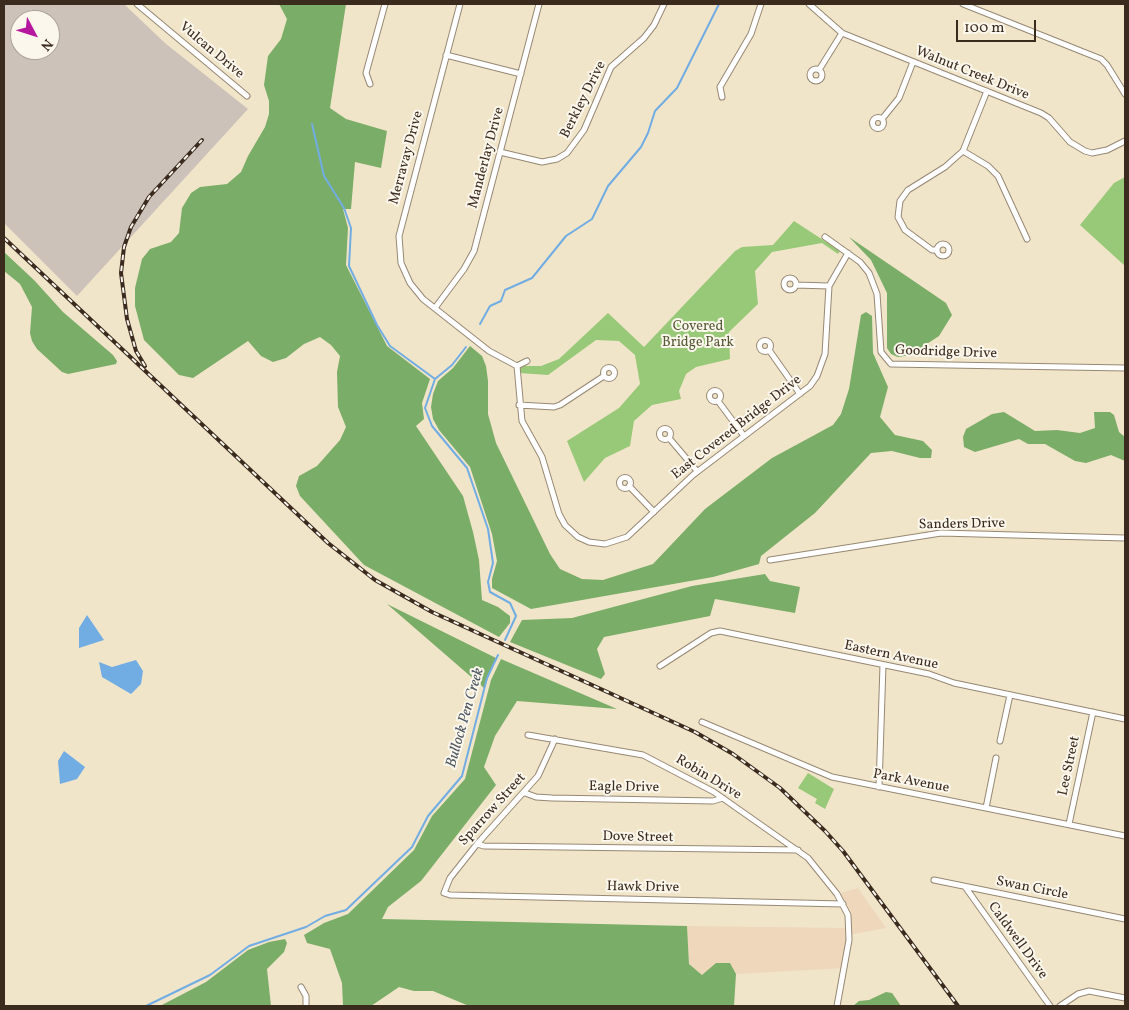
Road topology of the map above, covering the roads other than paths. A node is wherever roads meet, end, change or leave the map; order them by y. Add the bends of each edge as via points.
1 (137, 4) edge
2 (385, 4) edge
3 (460, 4) edge
4 (539, 4) edge
5 (664, 4) edge
6 (761, 4) edge
7 (809, 4) edge
8 (963, 4) edge
9 (842, 33) junction
10 (446, 55) junction
11 (913, 62) junction
12 (819, 70) dead end
13 (521, 74) junction
14 (370, 84) dead end
15 (987, 91) junction
16 (1125, 94) edge
17 (247, 96) dead end
18 (722, 97) dead end
19 (882, 119) dead end
20 (1125, 140) edge
21 (962, 150) junction
22 (500, 152) junction
23 (825, 237) dead end
24 (1027, 239) dead end
25 (937, 250) dead end
26 (848, 253) junction
27 (796, 285) dead end
28 (829, 286) junction
29 (435, 308) junction
30 (769, 350) dead end
31 (527, 361) dead end
32 (517, 366) junction
33 (1125, 368) edge
34 (604, 376) dead end
35 (800, 394) junction
36 (718, 401) dead end
37 (519, 405) junction
38 (744, 436) junction
39 (670, 438) dead end
40 (697, 471) junction
41 (629, 486) dead end
42 (654, 512) junction
43 (1125, 538) edge
44 (770, 560) dead end
45 (883, 665) junction
46 (660, 666) dead end
47 (1010, 695) junction
48 (1093, 712) junction
49 (1125, 719) edge
50 (702, 722) dead end
51 (528, 735) dead end
52 (555, 739) junction
53 (1000, 742) dead end
54 (996, 758) dead end
55 (879, 787) junction
56 (524, 793) junction
57 (723, 798) junction
58 (986, 808) junction
59 (1068, 824) junction
60 (1125, 836) edge
61 (477, 844) junction
62 (799, 850) junction
63 (934, 880) dead end
64 (966, 888) junction
65 (444, 893) joint
66 (843, 904) junction
67 (1125, 919) edge
68 (301, 987) dead end
69 (1125, 998) edge
70 (306, 1006) edge
71 (837, 1006) edge
72 (1050, 1006) edge
73 (1060, 1006) edge

1 - 17 street, Vulcan Drive
2 - 14 street via 366,73
3 - 10 street, Merravay Drive
4 - 13 street, Manderlay Drive
5 - 22 street, Berkley Drive via 644,38 611,68 584,130 567,153 542,162
6 - 18 street via 751,34 720,87
7 - 9 street, Walnut Creek Drive
8 - 16 street via 1101,59
9 - 11 street, Walnut Creek Drive
9 - 12 street
10 - 13 street
10 - 29 street, Merravay Drive via 398,246 410,283
11 - 15 street, Walnut Creek Drive
11 - 19 street via 899,98
13 - 22 street, Manderlay Drive
15 - 20 street, Walnut Creek Drive via 1041,113 1070,142 1085,151 1100,152
15 - 21 street
21 - 24 street via 998,176
21 - 25 street via 946,167 908,190 900,201 898,216 905,230 932,250
22 - 29 street, Manderlay Drive via 474,251
23 - 26 street, Goodridge Drive
26 - 28 street, East Covered Bridge Drive
26 - 33 street, Goodridge Drive via 863,265 873,282 877,294 881,352 891,364
27 - 28 street
28 - 35 street, East Covered Bridge Drive via 825,354 810,386
29 - 32 street via 489,351
30 - 35 street
31 - 32 street
32 - 37 street, East Covered Bridge Drive
34 - 37 street via 560,406
35 - 38 street, East Covered Bridge Drive
36 - 38 street
37 - 42 street, East Covered Bridge Drive via 522,421 542,457 559,514 572,534 589,542 614,543 630,535
38 - 40 street, East Covered Bridge Drive
39 - 40 street
40 - 42 street, East Covered Bridge Drive
41 - 42 street
43 - 44 street, Sanders Drive via 941,534
45 - 46 street, Eastern Avenue via 720,631 711,633
45 - 47 street, Eastern Avenue
45 - 55 street
47 - 48 street, Eastern Avenue
47 - 53 street
48 - 49 street, Eastern Avenue
48 - 59 street, Lee Street
50 - 55 street, Park Avenue via 832,777
51 - 52 street, Robin Drive
52 - 56 street, Sparrow Street via 541,772
52 - 57 street, Robin Drive via 643,755
54 - 58 street
55 - 58 street, Park Avenue
56 - 57 street, Eagle Drive via 552,798 713,801
56 - 61 street, Sparrow Street
57 - 62 street, Robin Drive
58 - 59 street, Park Avenue
59 - 60 street, Park Avenue
61 - 62 street, Dove Street
61 - 65 street, Sparrow Street via 450,878
62 - 66 street, Robin Drive via 815,864
63 - 64 street, Swan Circle
64 - 67 street, Swan Circle
64 - 72 street, Caldwell Drive
65 - 66 street, Hawk Drive
66 - 71 street, Robin Drive via 850,928
68 - 70 street via 306,996
69 - 73 street via 1089,991

